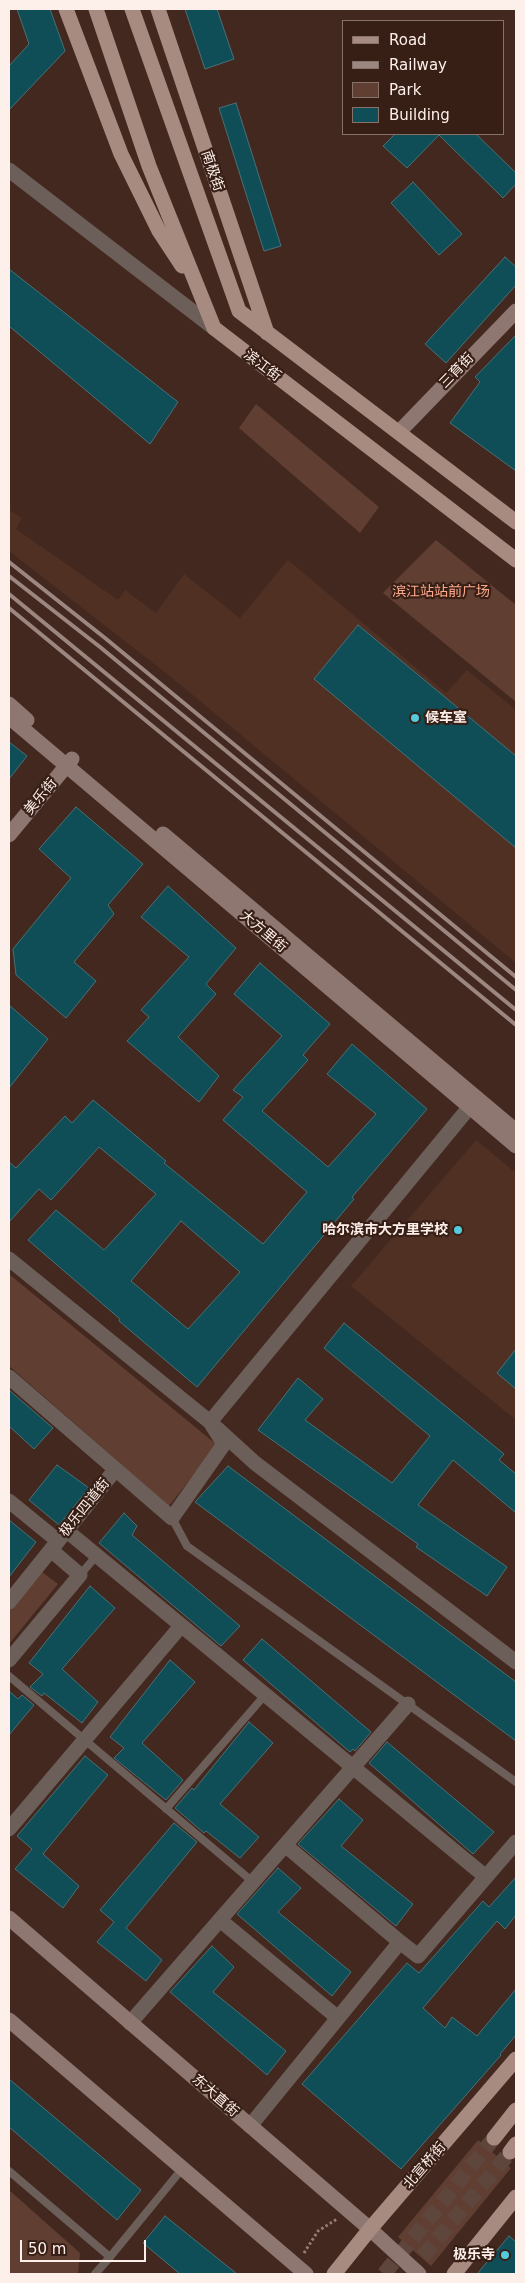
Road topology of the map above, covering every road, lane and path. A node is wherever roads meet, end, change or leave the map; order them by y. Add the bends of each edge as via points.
1 (66, 9) edge
2 (96, 9) edge
3 (132, 9) edge
4 (158, 9) edge
5 (9, 170) edge
6 (203, 298) junction
7 (516, 311) edge
8 (214, 328) junction
9 (267, 333) junction
10 (399, 432) junction
11 (516, 522) edge
12 (516, 560) edge
13 (9, 704) edge
14 (9, 717) edge
15 (70, 762) junction
16 (9, 835) edge
17 (473, 1102) junction
18 (516, 1131) edge
19 (516, 1146) edge
20 (9, 1259) edge
21 (9, 1376) edge
22 (210, 1422) junction
23 (115, 1470) junction
24 (9, 1501) edge
25 (172, 1518) junction
26 (58, 1541) junction
27 (96, 1555) junction
28 (80, 1575) junction
29 (9, 1602) edge
30 (182, 1626) junction
31 (9, 1660) edge
32 (516, 1662) edge
33 (9, 1676) edge
34 (264, 1695) junction
35 (408, 1704) junction
36 (85, 1741) junction
37 (353, 1768) junction
38 (516, 1782) edge
39 (166, 1809) junction
40 (9, 1829) edge
41 (516, 1842) edge
42 (285, 1845) junction
43 (486, 1877) junction
44 (253, 1882) junction
45 (9, 1918) edge
46 (220, 1920) junction
47 (400, 1942) junction
48 (338, 2018) junction
49 (9, 2020) edge
50 (130, 2022) junction
51 (516, 2059) edge
52 (516, 2110) edge
53 (250, 2126) junction
54 (494, 2138) tunnel mouth
55 (182, 2168) junction
56 (9, 2171) edge
57 (516, 2197) edge
58 (348, 2211) junction
59 (370, 2229) junction
60 (110, 2257) junction
61 (301, 2270) edge
62 (95, 2274) edge
63 (334, 2274) edge
64 (419, 2274) edge
65 (454, 2274) edge

1 - 6 main road via 121,154 159,231
2 - 6 main road via 148,166
3 - 9 main road, 南极街 via 239,311
4 - 9 main road, 南极街
5 - 8 street, 滨江街
6 - 8 main road
7 - 10 main road, 三育街
8 - 12 main road, 滨江街
9 - 10 main road
10 - 11 main road
13 - 15 main road, 大方里街
14 - 15 main road, 大方里街
15 - 16 main road, 美乐街
15 - 17 main road, 大方里街
17 - 18 main road, 大方里街
17 - 19 main road, 大方里街
17 - 22 street
20 - 22 street
21 - 23 street
22 - 25 street via 224,1444
22 - 32 street via 254,1463
23 - 25 street, 极乐四道街
23 - 26 street, 极乐四道街
24 - 26 street
25 - 35 lane via 187,1546
26 - 27 street
26 - 28 street
26 - 29 street, 极乐四道街
27 - 28 lane
27 - 30 street
28 - 31 street
30 - 34 street
30 - 36 street
33 - 36 lane
34 - 37 street
34 - 39 lane
35 - 37 street
35 - 38 lane
36 - 39 lane
36 - 40 street
37 - 42 street
37 - 43 street
39 - 44 lane
41 - 43 street
42 - 44 street
42 - 47 street
43 - 47 street via 418,1956
44 - 46 street
45 - 50 main road, 东大直街
46 - 48 street
46 - 50 street
47 - 48 street
48 - 53 street
49 - 55 main road
50 - 53 main road, 东大直街
51 - 59 main road, 北宣桥街
52 - 54 main road
53 - 58 main road, 东大直街
55 - 60 lane
55 - 61 main road
56 - 60 lane
57 - 65 main road
58 - 59 main road, 东大直街
58 - 61 path via 318,2231
59 - 63 main road, 北宣桥街
59 - 64 main road, 东大直街
60 - 62 lane

